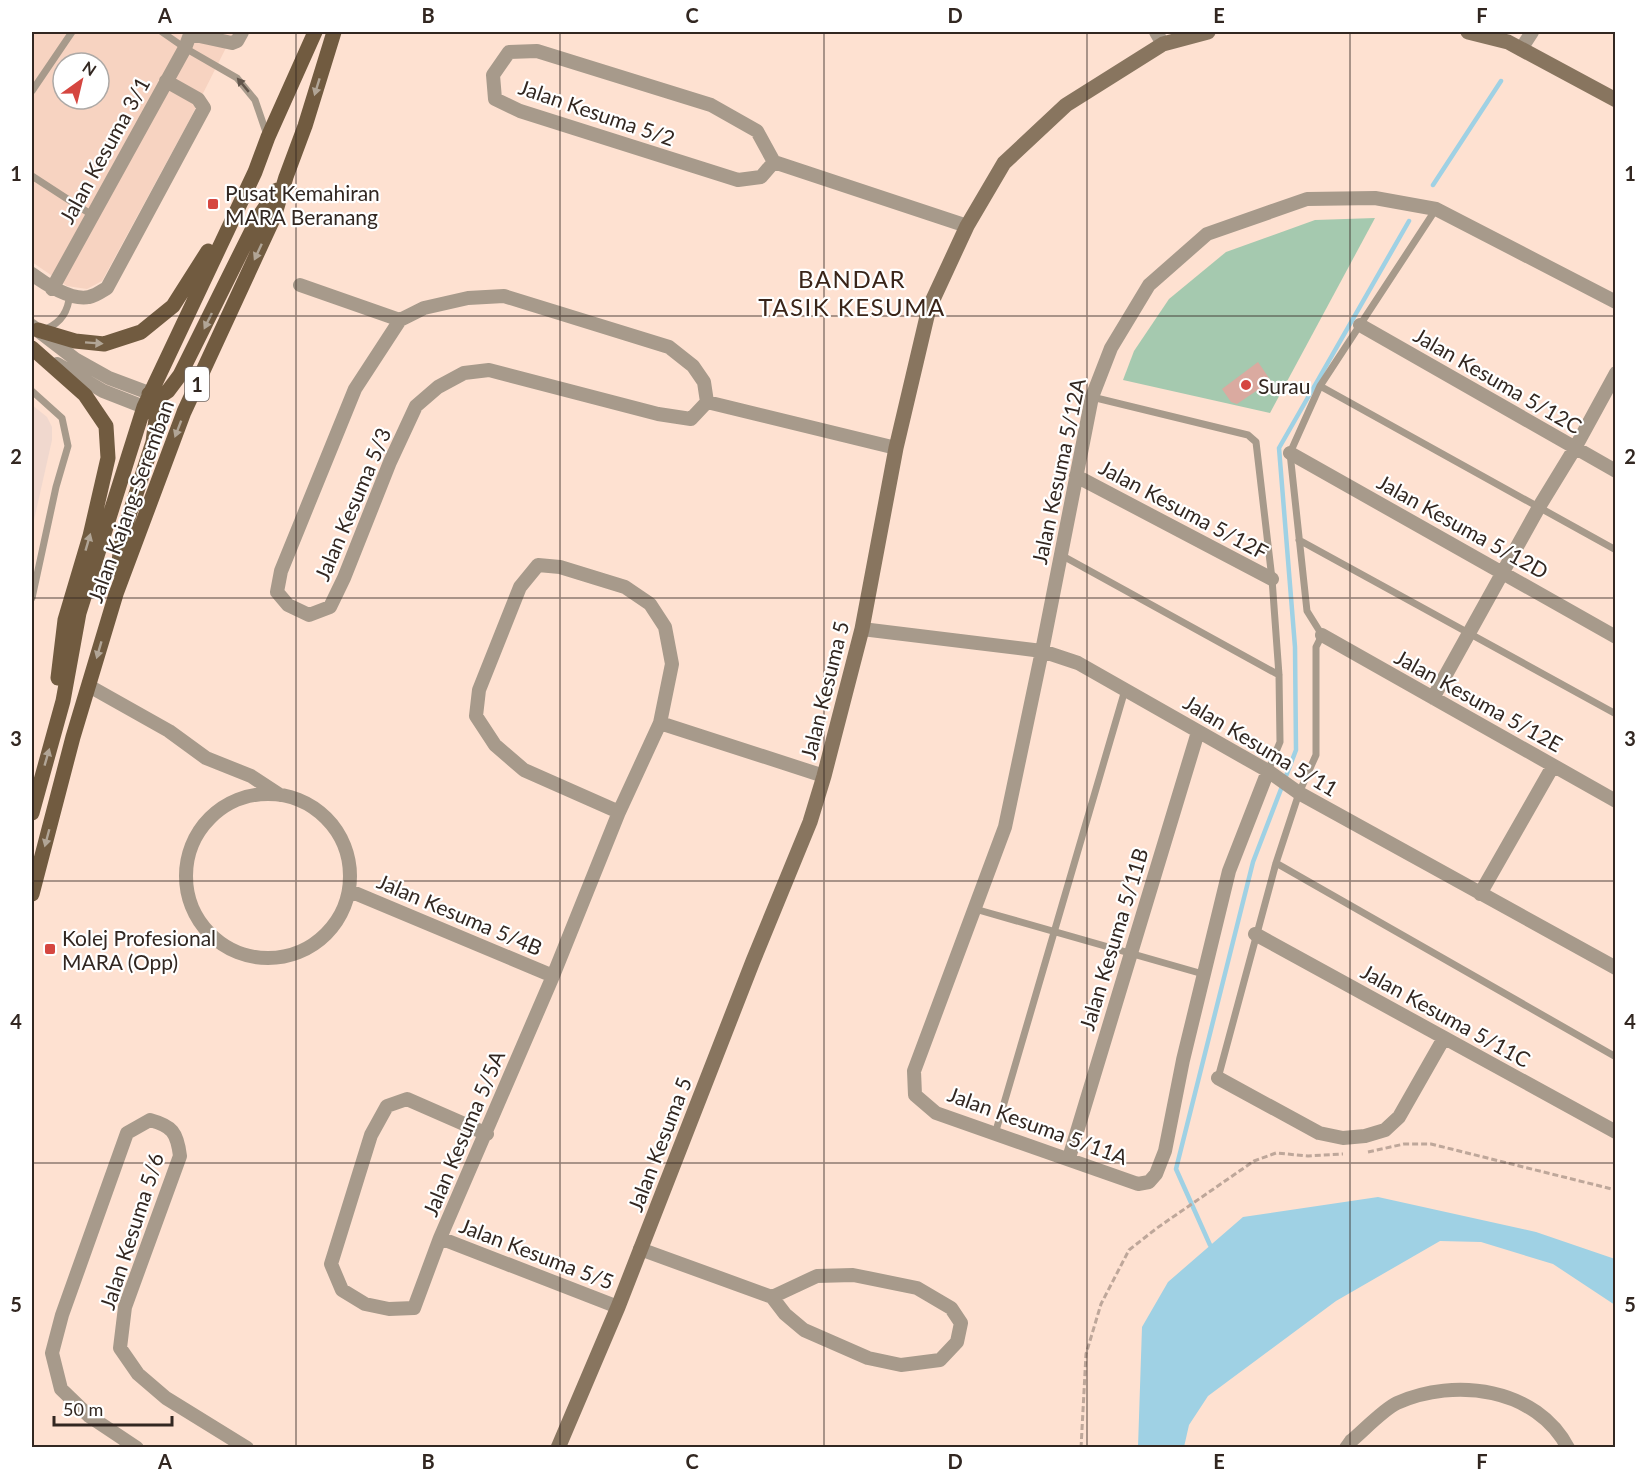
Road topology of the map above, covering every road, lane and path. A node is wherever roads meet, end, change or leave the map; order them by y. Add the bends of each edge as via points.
1 (72, 32) edge
2 (162, 32) edge
3 (315, 32) edge
4 (334, 32) edge
5 (1208, 32) edge
6 (1468, 32) edge
7 (1532, 32) edge
8 (190, 33) edge
9 (241, 34) edge
10 (1160, 38) edge
11 (185, 48) junction
12 (1521, 49) junction
13 (166, 81) junction
14 (32, 91) edge
15 (1616, 100) edge
16 (268, 137) junction
17 (774, 162) junction
18 (255, 172) junction
19 (32, 176) edge
20 (286, 177) junction
21 (1436, 209) junction
22 (92, 215) junction
23 (967, 226) junction
24 (32, 274) edge
25 (300, 285) dead end
26 (52, 289) junction
27 (70, 294) junction
28 (1616, 302) edge
29 (400, 320) junction
30 (1360, 325) junction
31 (34, 328) edge
32 (32, 348) edge
33 (1616, 373) edge
34 (1320, 386) junction
35 (32, 392) edge
36 (1092, 397) junction
37 (148, 401) junction
38 (707, 402) junction
39 (896, 448) junction
40 (1575, 448) junction
41 (1290, 453) junction
42 (1616, 471) edge
43 (1076, 476) junction
44 (1539, 507) junction
45 (1299, 540) junction
46 (1616, 550) edge
47 (1061, 555) junction
48 (1503, 573) junction
49 (1272, 579) junction
50 (116, 594) junction
51 (32, 598) edge
52 (862, 629) junction
53 (1470, 633) junction
54 (1322, 635) junction
55 (1616, 637) edge
56 (1042, 651) junction
57 (1279, 675) junction
58 (88, 686) junction
59 (1125, 690) junction
60 (1433, 698) junction
61 (63, 701) junction
62 (1616, 714) edge
63 (660, 723) junction
64 (1198, 732) junction
65 (1553, 766) junction
66 (824, 776) junction
67 (1284, 782) junction
68 (280, 795) junction
69 (1616, 801) edge
70 (32, 808) edge
71 (619, 812) junction
72 (1276, 863) junction
73 (350, 891) junction
74 (32, 894) edge
75 (1480, 894) junction
76 (975, 909) junction
77 (1054, 931) junction
78 (1255, 934) junction
79 (1131, 953) junction
80 (1616, 968) edge
81 (1203, 974) junction
82 (553, 976) junction
83 (1444, 1038) junction
84 (1616, 1057) edge
85 (1218, 1078) joint
86 (1616, 1132) edge
87 (486, 1134) junction
88 (995, 1134) junction
89 (1362, 1152) dead end
90 (1352, 1153) dead end
91 (1069, 1158) junction
92 (1616, 1190) edge
93 (440, 1238) junction
94 (640, 1249) junction
95 (772, 1297) junction
96 (618, 1307) junction
97 (137, 1448) edge
98 (247, 1448) edge
99 (558, 1448) edge
100 (1081, 1448) edge
101 (1346, 1448) edge
102 (1568, 1448) edge

1 - 14 lane
2 - 11 lane
3 - 16 main road, Jalan Kajang-Seremban / 1
4 -> 20 main road, Jalan Kajang-Seremban / 1
5 - 10 street, Jalan Kesuma 5
6 - 12 street
7 - 12 street
8 - 9 street via 232,44
8 - 11 street, Jalan Kesuma 3/1
10 - 23 street, Jalan Kesuma 5 via 1066,105 1004,163
11 - 13 street, Jalan Kesuma 3/1
16 -> 11 lane via 255,100 237,78
12 - 15 street
13 - 22 street, Jalan Kesuma 3/1
13 - 27 street via 198,99 204,108 107,288 89,297
16 - 18 main road, Jalan Kajang-Seremban / 1
17 - 17 street, Jalan Kesuma 5/2 via 757,131 711,105 537,51 508,52 493,75 495,99 520,111 738,180 761,177
17 - 23 street
31 -> 18 main road via 75,341 104,344 141,332 173,306
18 - 37 main road, Jalan Kajang-Seremban / 1
19 - 22 lane
20 -> 37 main road via 258,218 180,375 168,391
20 -> 50 main road, Jalan Kajang-Seremban / 1 via 274,217 184,412
21 - 28 street, Jalan Kesuma 5/12A
21 - 30 lane
21 - 36 street, Jalan Kesuma 5/12A via 1375,198 1307,199 1207,234 1149,285 1111,348
22 - 26 street, Jalan Kesuma 3/1
23 - 39 street, Jalan Kesuma 5 via 929,308
24 - 26 street
25 - 29 street
26 - 27 street
27 - 31 lane via 69,306 54,326
29 - 38 street via 424,308 468,298 504,296 669,347 693,366 704,382
29 - 38 street, Jalan Kesuma 5/3 via 355,389 281,571 277,592 288,605 309,615 330,607 416,406 438,387 464,373 489,370 691,419
30 - 34 lane
30 - 40 street, Jalan Kesuma 5/12C
31 - 37 street via 75,359
32 - 37 street via 103,391
61 -> 32 main road via 58,681 65,620 108,458 106,426 85,395
33 - 40 street
34 - 41 lane
34 - 44 lane
35 - 51 lane via 62,418 68,446
36 - 43 street, Jalan Kesuma 5/12A
36 - 49 lane via 1248,435 1257,442
37 - 50 main road via 156,419 153,442 122,537
37 - 61 main road, Jalan Kajang-Seremban / 1 via 79,613
38 - 39 street
39 - 52 street, Jalan Kesuma 5
40 - 42 street, Jalan Kesuma 5/12C
40 - 44 street
41 - 45 lane
41 - 48 street, Jalan Kesuma 5/12D
43 - 47 street, Jalan Kesuma 5/12A
43 - 49 street, Jalan Kesuma 5/12F
44 - 46 lane
44 - 48 street
45 - 53 lane
45 - 54 lane via 1307,611
47 - 56 street, Jalan Kesuma 5/12A
47 - 57 lane
48 - 53 street
48 - 55 street, Jalan Kesuma 5/12D
49 - 57 lane
50 -> 58 main road, Jalan Kajang-Seremban / 1
52 - 56 street, Jalan Kesuma 5/11
52 - 66 street, Jalan Kesuma 5
53 - 60 street
53 - 62 lane
54 - 60 street, Jalan Kesuma 5/12E
54 - 67 lane via 1316,647 1316,755
56 - 59 street, Jalan Kesuma 5/11 via 1078,663
56 - 76 street, Jalan Kesuma 5/11A via 1005,826
57 - 67 lane
58 - 68 street, Jalan Kesuma 5/4B via 169,731 206,758 251,776
58 -> 74 main road, Jalan Kajang-Seremban / 1
59 - 64 street, Jalan Kesuma 5/11
59 - 77 lane
60 - 65 street, Jalan Kesuma 5/12E
70 -> 61 main road, Jalan Kajang-Seremban / 1
63 - 66 street
63 - 71 street, Jalan Kesuma 5/5A
63 - 71 street, Jalan Kesuma 5/5A via 672,664 665,627 650,604 625,587 560,567 538,565 520,587 479,690 476,716 495,745 524,770
64 - 67 street, Jalan Kesuma 5/11
64 - 79 street, Jalan Kesuma 5/11B
65 - 69 street, Jalan Kesuma 5/12E
65 - 75 street
66 - 94 street, Jalan Kesuma 5 via 810,822
67 - 72 lane
67 - 75 street, Jalan Kesuma 5/11
67 - 81 street, Jalan Kesuma 5/11A via 1229,871
68 - 73 street, Jalan Kesuma 5/4B via 305,802 327,818 342,840 350,865
68 - 73 street, Jalan Kesuma 5/4B via 253,795 229,803 208,819 193,841 186,868 188,896 199,922 218,942 243,955 271,959 298,953 322,939 340,918
71 - 82 street, Jalan Kesuma 5/5A
72 - 78 lane
72 - 84 lane
73 - 82 street, Jalan Kesuma 5/4B
75 - 80 street, Jalan Kesuma 5/11
76 - 77 lane
76 - 88 street, Jalan Kesuma 5/11A via 914,1071 915,1095 936,1113
77 - 79 lane
77 - 88 lane
78 - 83 street, Jalan Kesuma 5/11C
78 - 85 lane
79 - 81 lane
79 - 91 street, Jalan Kesuma 5/11B
81 - 91 street, Jalan Kesuma 5/11A via 1165,1151 1156,1174 1149,1182 1138,1184
82 - 87 street, Jalan Kesuma 5/5A
83 - 85 street via 1399,1117 1385,1131 1365,1136 1343,1138 1319,1133
83 - 86 street, Jalan Kesuma 5/11C
87 - 93 street, Jalan Kesuma 5/5A
87 - 93 street, Jalan Kesuma 5/5A via 407,1099 387,1106 371,1135 331,1264 342,1290 365,1304 389,1309 414,1308
88 - 91 street, Jalan Kesuma 5/11A
89 - 92 path via 1404,1144 1431,1144
90 - 100 path via 1276,1153 1254,1161 1129,1250 1101,1304 1086,1354
93 - 96 street, Jalan Kesuma 5/5
94 - 95 street
94 - 96 street, Jalan Kesuma 5
95 - 95 street via 817,1276 853,1275 917,1288 951,1308 961,1323 957,1342 940,1360 901,1365 868,1358 804,1330
96 - 99 street, Jalan Kesuma 5
97 - 98 street, Jalan Kesuma 5/6 via 89,1416 62,1389 52,1353 127,1133 150,1120 167,1125 178,1139 180,1156 125,1307 120,1348 138,1374 166,1398
101 - 102 street via 1396,1404 1432,1393 1474,1389 1504,1395 1531,1408 1560,1432

